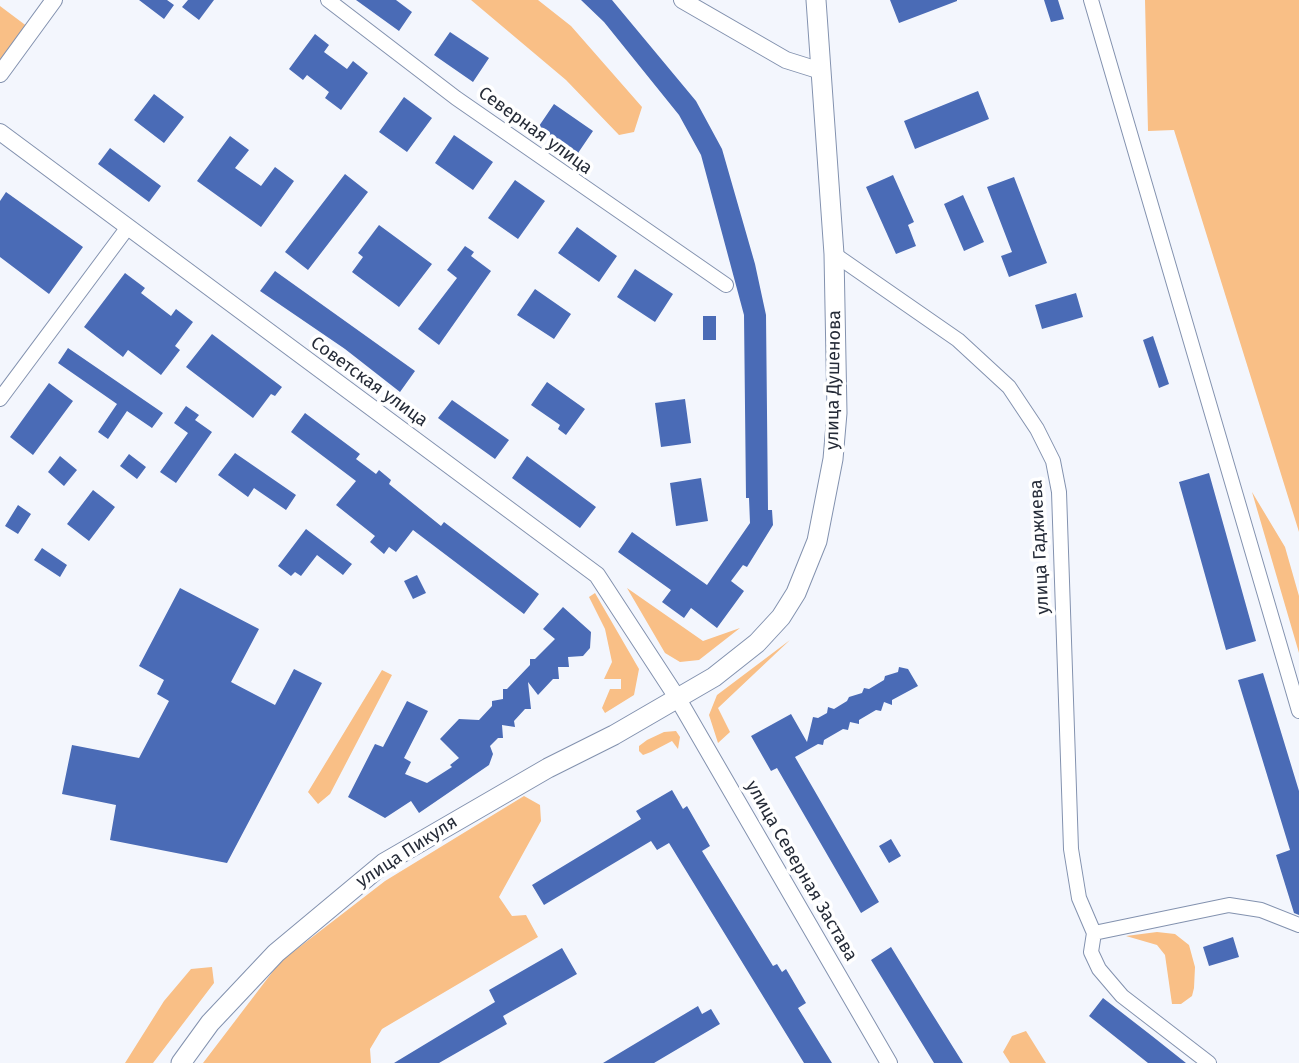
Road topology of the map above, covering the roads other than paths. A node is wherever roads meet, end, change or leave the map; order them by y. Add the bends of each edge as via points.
1 (54, 0) edge
2 (328, 0) edge
3 (682, 0) edge
4 (816, 0) edge
5 (1091, 0) edge
6 (821, 71) junction
7 (0, 74) edge
8 (0, 132) edge
9 (128, 227) junction
10 (834, 254) junction
11 (726, 285) dead end
12 (0, 399) edge
13 (678, 699) junction
14 (1299, 711) edge
15 (1299, 925) edge
16 (1094, 933) junction
17 (181, 1063) edge
18 (889, 1063) edge
19 (1209, 1063) edge

1 - 7 street
2 - 11 street, Северная улица via 456,98
3 - 6 street via 786,60
4 - 6 main road, улица Душенова
5 - 14 street
6 - 10 main road, улица Душенова
8 - 9 street, Советская улица
9 - 12 street
9 - 13 street, Советская улица via 597,575
10 - 13 main road, улица Душенова via 837,413 813,555 781,617 757,643
10 - 16 street, улица Гаджиева via 958,340 1009,387 1053,461 1059,492 1071,849 1079,898
13 - 17 main road, улица Пикуля via 384,863 276,953 210,1023
13 - 18 street, улица Северная Застава
15 - 16 street via 1261,910 1229,905
16 - 19 street, улица Гаджиева via 1091,952 1122,996

